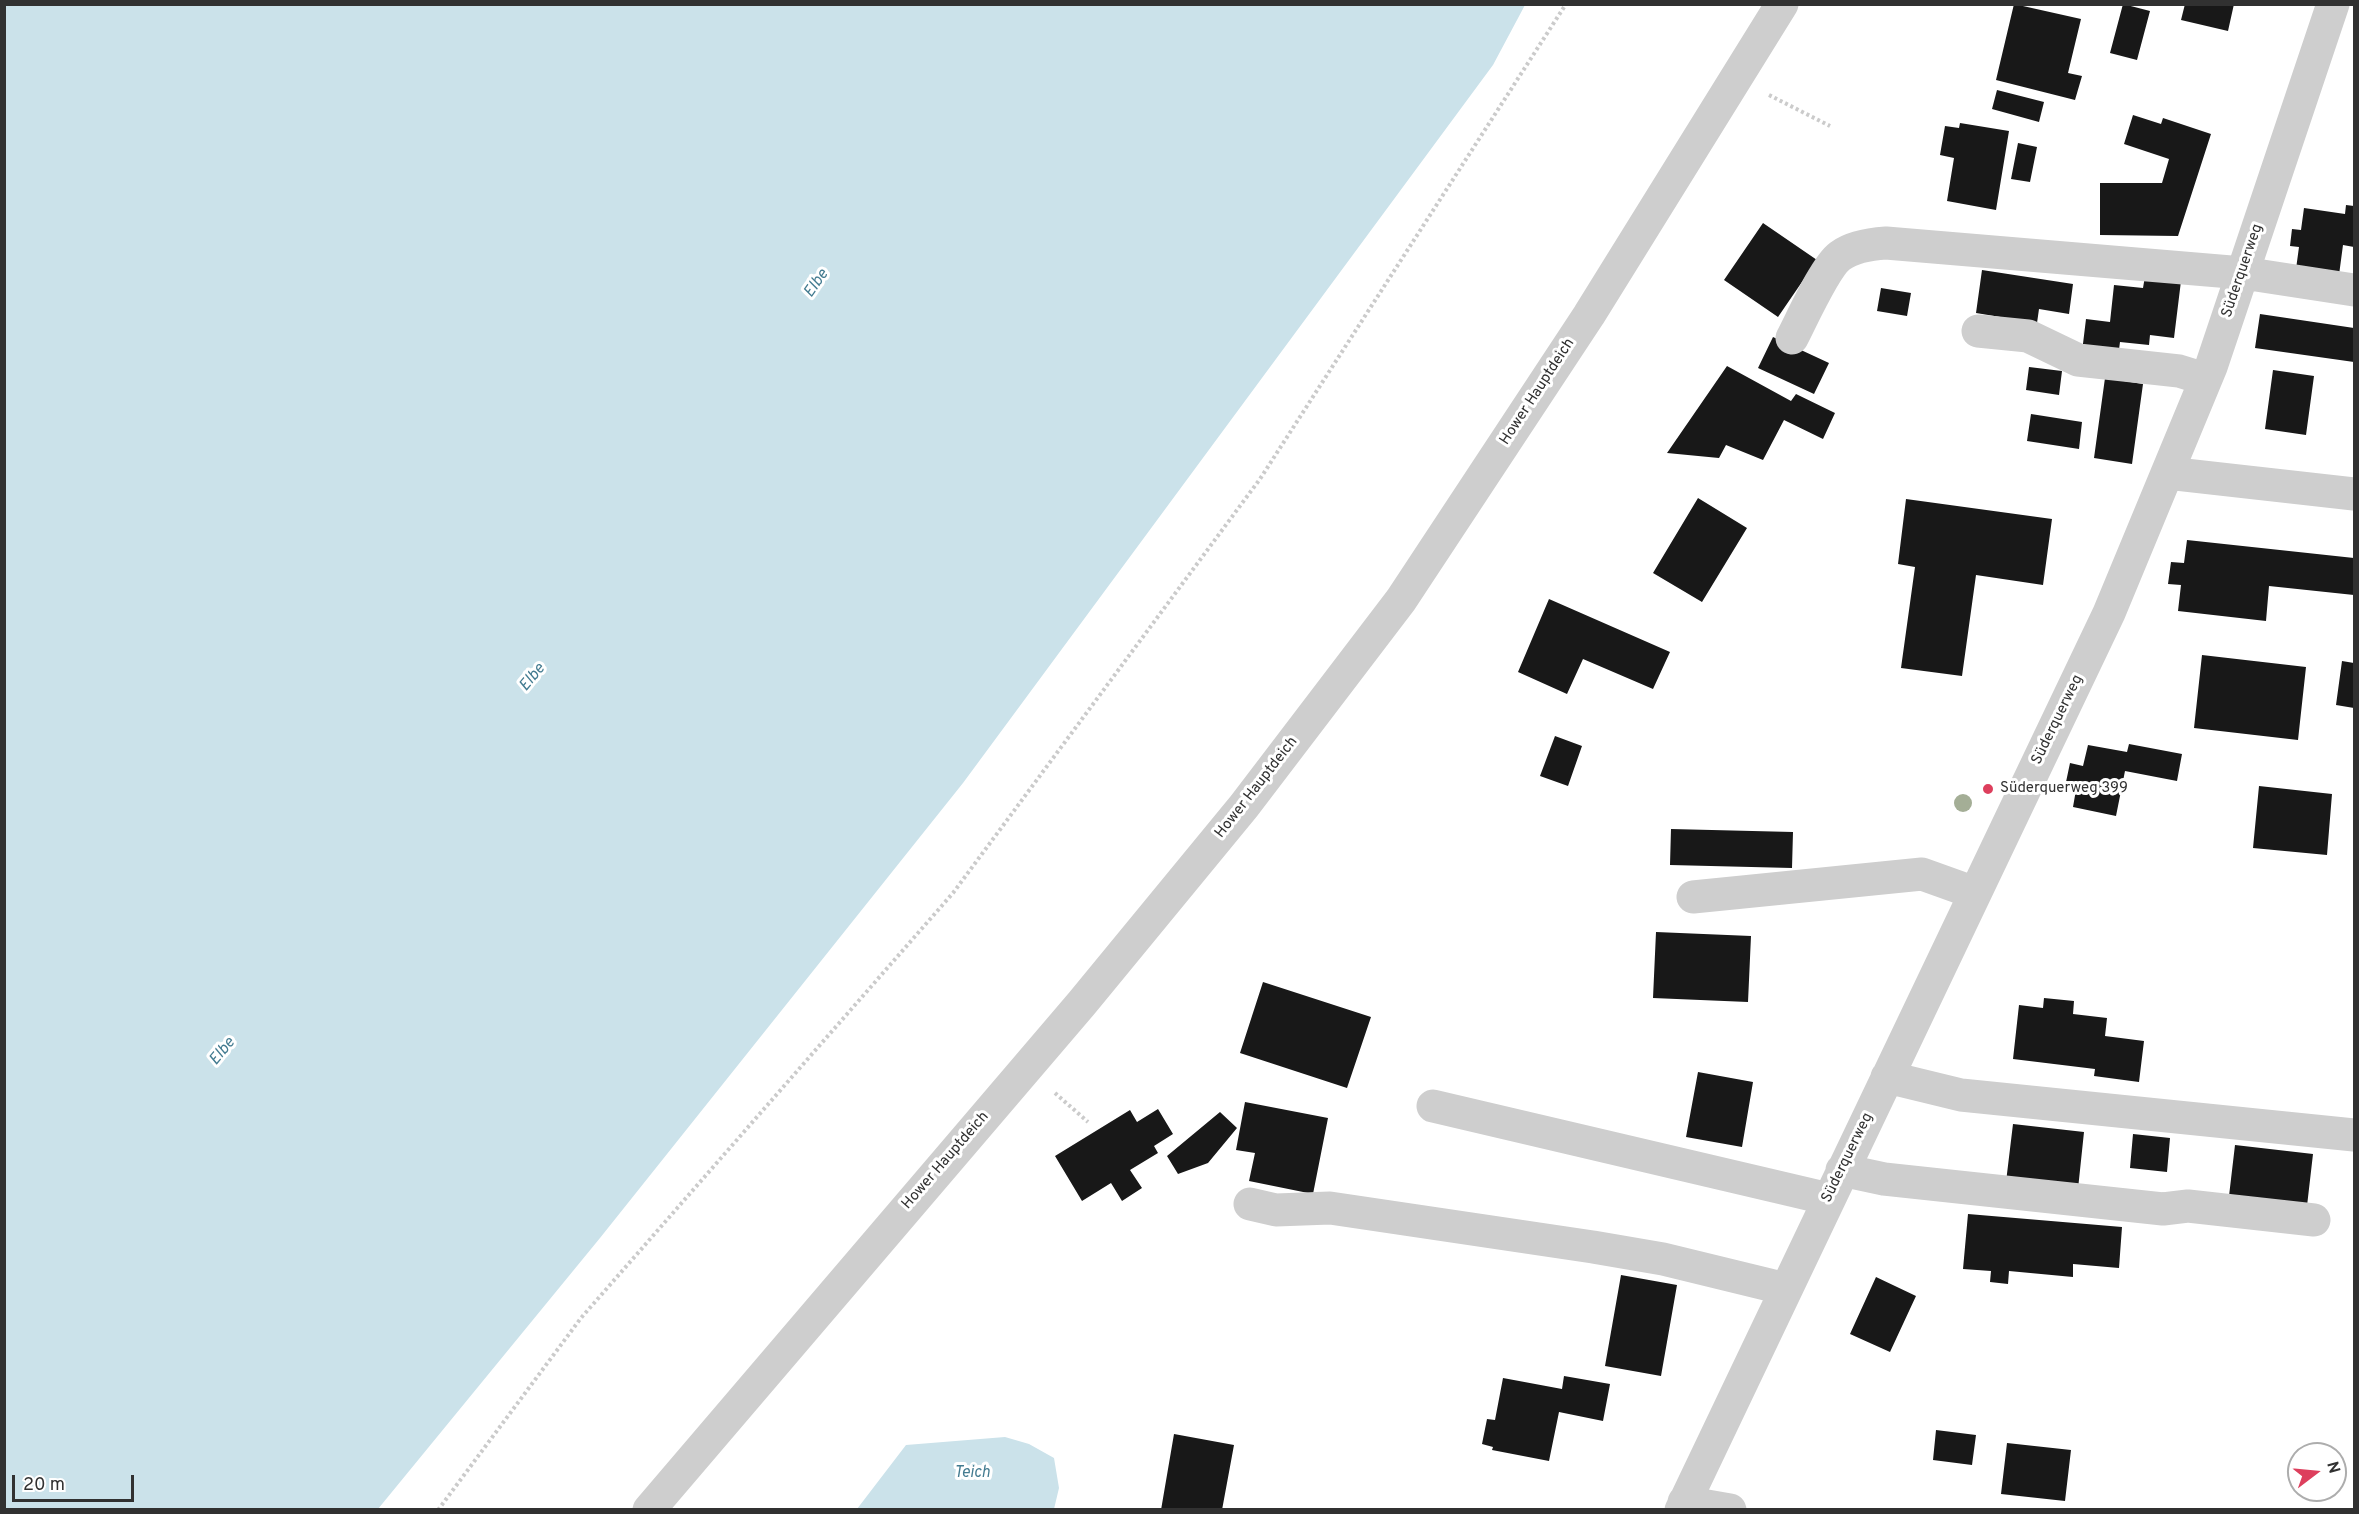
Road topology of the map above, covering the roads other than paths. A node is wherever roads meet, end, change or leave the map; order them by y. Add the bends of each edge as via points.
1 (1782, 4) edge
2 (2334, 4) edge
3 (2239, 283) junction
4 (2355, 290) edge
5 (2355, 310) edge
6 (1978, 331) dead end
7 (1792, 338) dead end
8 (2205, 379) junction
9 (2167, 473) junction
10 (2355, 494) edge
11 (1975, 893) junction
12 (1693, 897) dead end
13 (1887, 1077) junction
14 (1433, 1106) dead end
15 (2355, 1135) edge
16 (1835, 1185) junction
17 (1250, 1204) dead end
18 (2314, 1220) dead end
19 (1786, 1289) junction
20 (1682, 1506) edge
21 (649, 1509) edge
22 (1730, 1509) edge

1 - 21 street, Hower Hauptdeich via 1588,315 1394,609 1244,806 1096,985
2 - 3 street, Süderquerweg
3 - 4 street
3 - 5 street
3 - 7 street via 1932,246 1870,244 1839,256
3 - 8 street, Süderquerweg
6 - 8 street via 2028,336 2078,360 2179,371
8 - 9 street, Süderquerweg
9 - 10 street
9 - 11 street, Süderquerweg via 2109,613
11 - 12 street via 1922,874
11 - 13 street, Süderquerweg
13 - 15 street via 1961,1095
13 - 16 street, Süderquerweg
14 - 16 street
16 - 18 street via 1884,1179 2163,1209 2188,1206
16 - 19 street, Süderquerweg
17 - 19 street via 1276,1210 1342,1209 1593,1247 1673,1261
19 - 20 street, Süderquerweg
20 - 22 street

